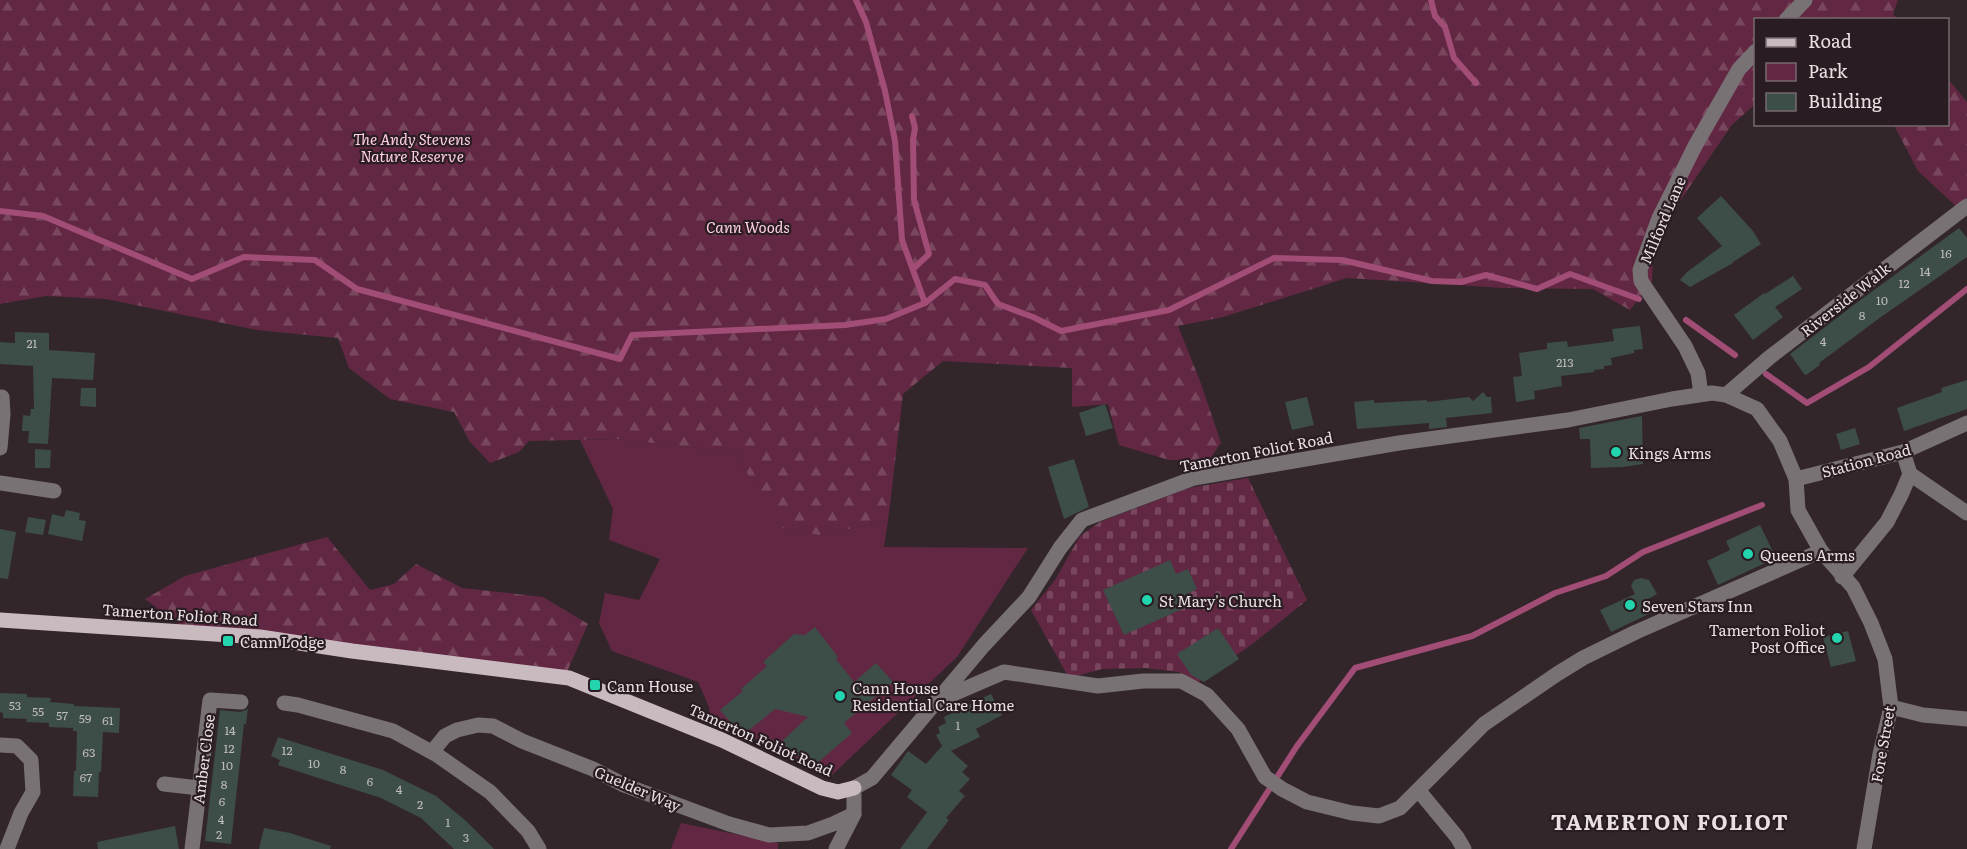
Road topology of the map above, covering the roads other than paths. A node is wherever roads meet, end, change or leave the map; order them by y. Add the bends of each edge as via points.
1 (1805, 0) edge
2 (1788, 18) edge
3 (1754, 52) edge
4 (1967, 206) edge
5 (1701, 394) junction
6 (1726, 395) junction
7 (2, 397) dead end
8 (1967, 423) edge
9 (0, 448) edge
10 (1903, 452) junction
11 (1910, 474) junction
12 (1796, 478) junction
13 (0, 483) edge
14 (54, 491) dead end
15 (1967, 513) edge
16 (1821, 551) junction
17 (1842, 577) junction
18 (0, 620) edge
19 (241, 702) dead end
20 (935, 702) junction
21 (284, 703) dead end
22 (1891, 707) junction
23 (1967, 719) edge
24 (0, 745) edge
25 (432, 752) junction
26 (164, 784) dead end
27 (200, 788) junction
28 (854, 788) junction
29 (1419, 791) junction
30 (854, 814) junction
31 (7, 849) edge
32 (192, 849) edge
33 (539, 849) edge
34 (836, 849) edge
35 (1464, 849) edge
36 (1864, 849) edge

1 - 2 street
3 - 5 street, Milford Lane via 1739,69 1695,146 1659,218 1640,270 1641,280 1685,346 1698,373
4 - 6 street, Riverside Walk
5 - 6 street, Fore Street
5 - 20 street, Tamerton Foliot Road via 1568,420 1399,443 1194,478 1082,520 1029,597
6 - 12 street, Fore Street via 1757,409 1780,441
7 - 9 street
8 - 10 street, Station Road
10 - 11 street
10 - 12 street, Station Road
11 - 15 street
11 - 17 street via 1887,522
12 - 16 street, Fore Street via 1798,510
13 - 14 street
16 - 17 street, Fore Street
16 - 29 street via 1636,632 1541,683 1484,724
17 - 22 street, Fore Street via 1853,587 1885,659
18 - 28 main road, Tamerton Foliot Road via 260,637 569,678 722,740 822,788 838,792
19 - 27 street, Amber Close via 210,700
20 - 28 street, Tamerton Foliot Road via 872,778
20 - 29 street via 1004,672 1098,686 1181,681 1207,695 1238,729 1265,777 1307,802 1379,816 1400,808
21 - 25 street via 393,730
22 - 23 street
22 - 36 street, Fore Street
24 - 31 street via 16,746 31,760 33,792
25 - 30 street, Guelder Way via 445,736 457,730 478,724 492,726 624,785 769,835 808,834
25 - 33 street via 490,792 528,831
26 - 27 street
27 - 32 street, Amber Close
28 - 30 street
29 - 35 street
30 - 34 street

